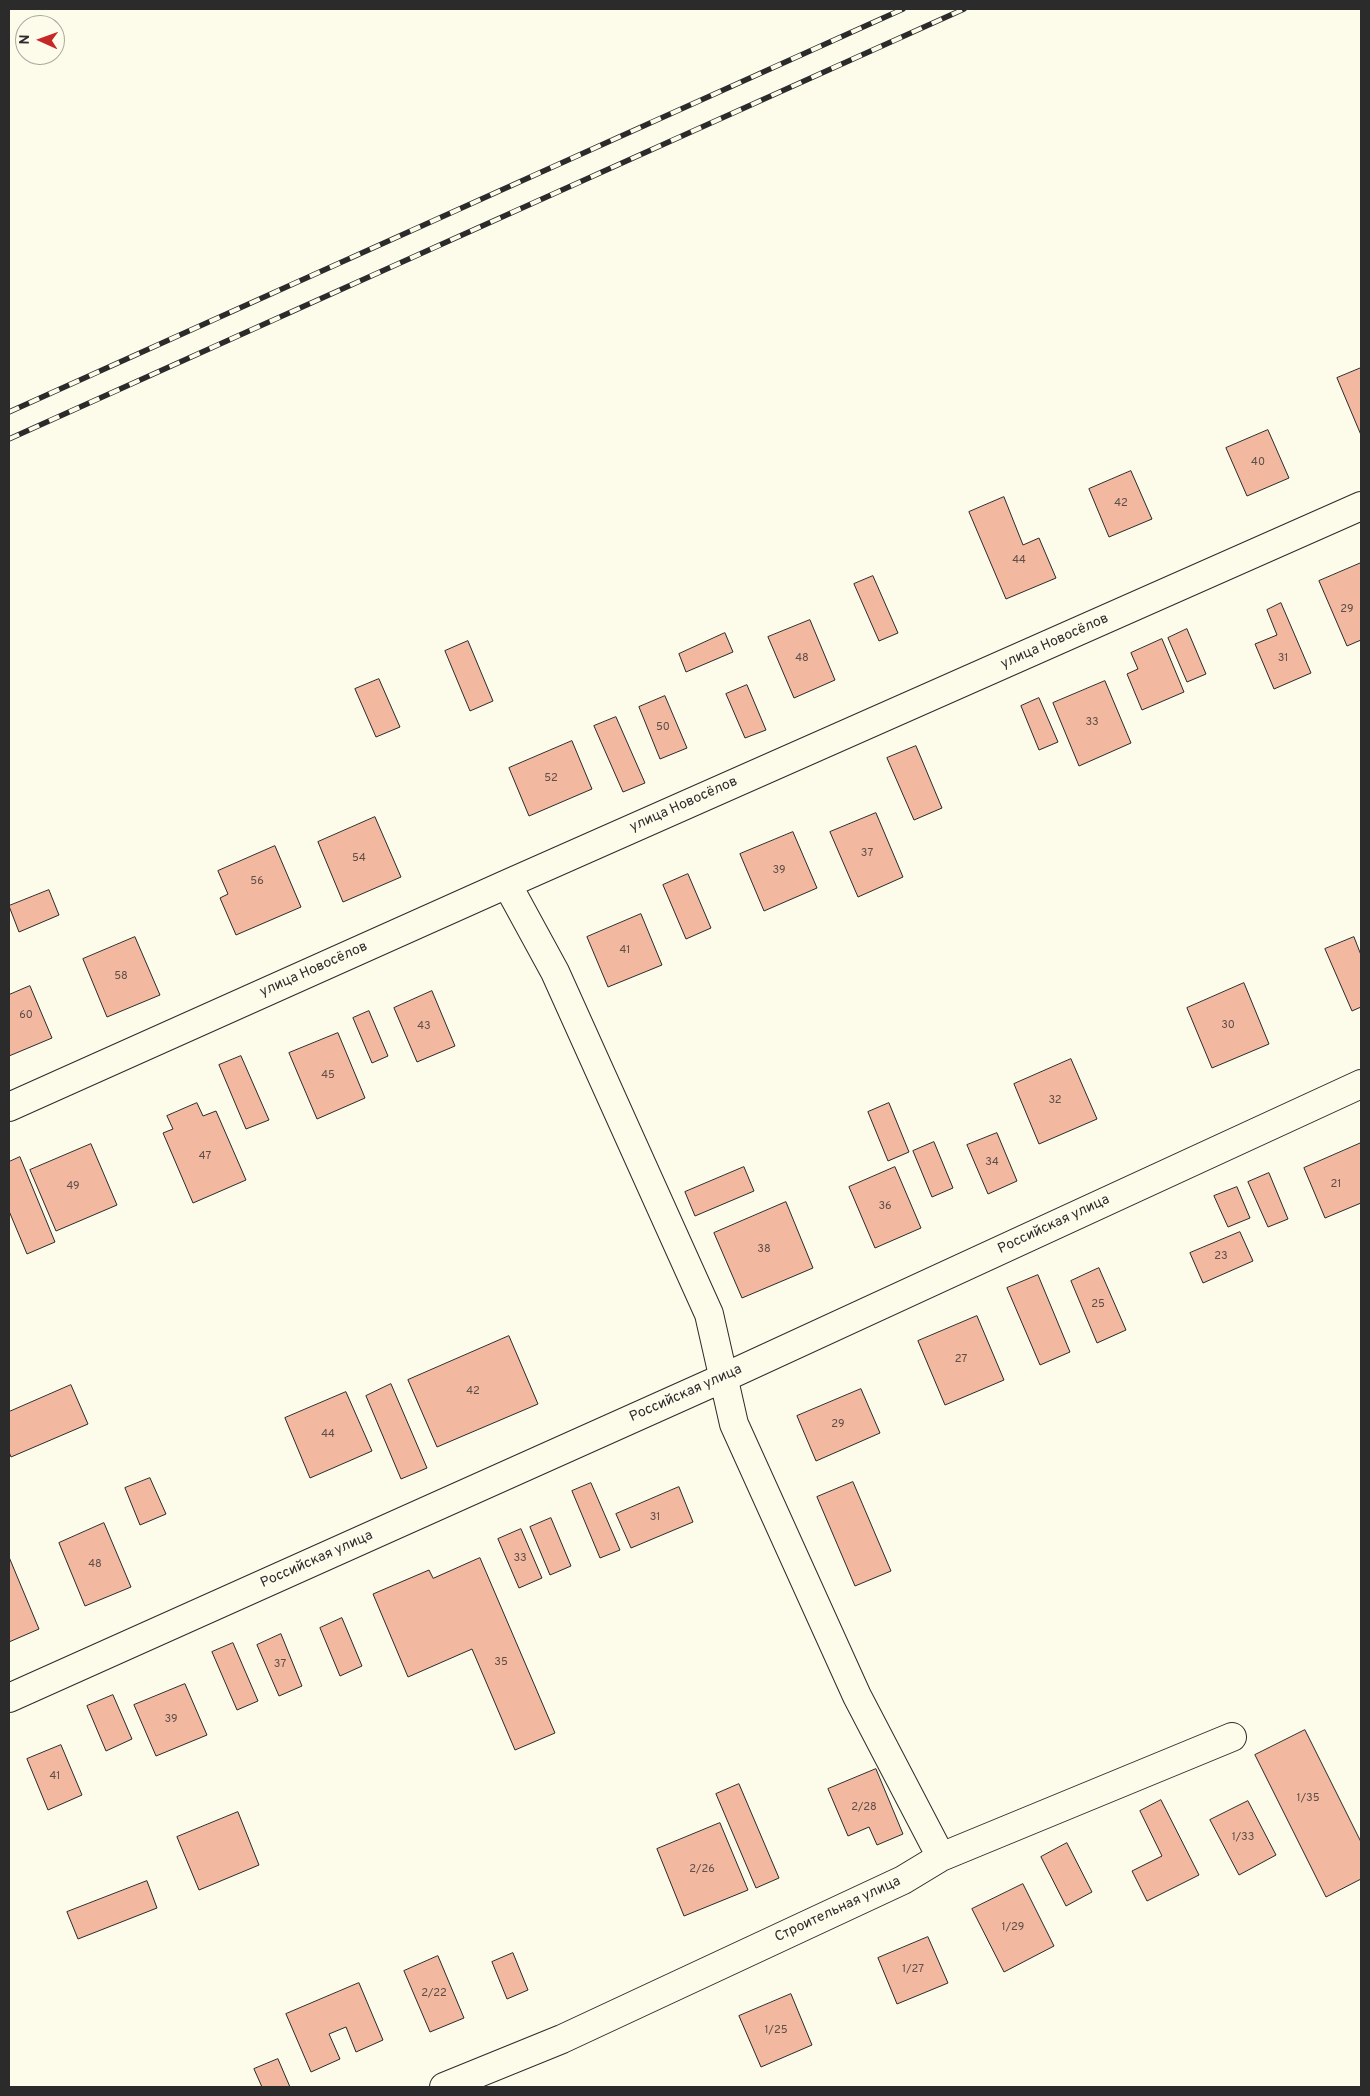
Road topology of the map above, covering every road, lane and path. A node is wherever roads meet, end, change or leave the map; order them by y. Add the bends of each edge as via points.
1 (1361, 506) edge
2 (507, 884) junction
3 (1361, 1084) edge
4 (9, 1107) edge
5 (723, 1378) junction
6 (9, 1698) edge
7 (1232, 1737) dead end
8 (940, 1857) junction
9 (444, 2087) edge

1 - 2 street, улица Новосёлов
2 - 4 street, улица Новосёлов
2 - 5 street via 555,972 709,1314
3 - 5 street, Российская улица
5 - 6 street, Российская улица
5 - 8 street via 734,1424 853,1687
7 - 8 street, Строительная улица
8 - 9 street, Строительная улица via 903,1880 572,2035

